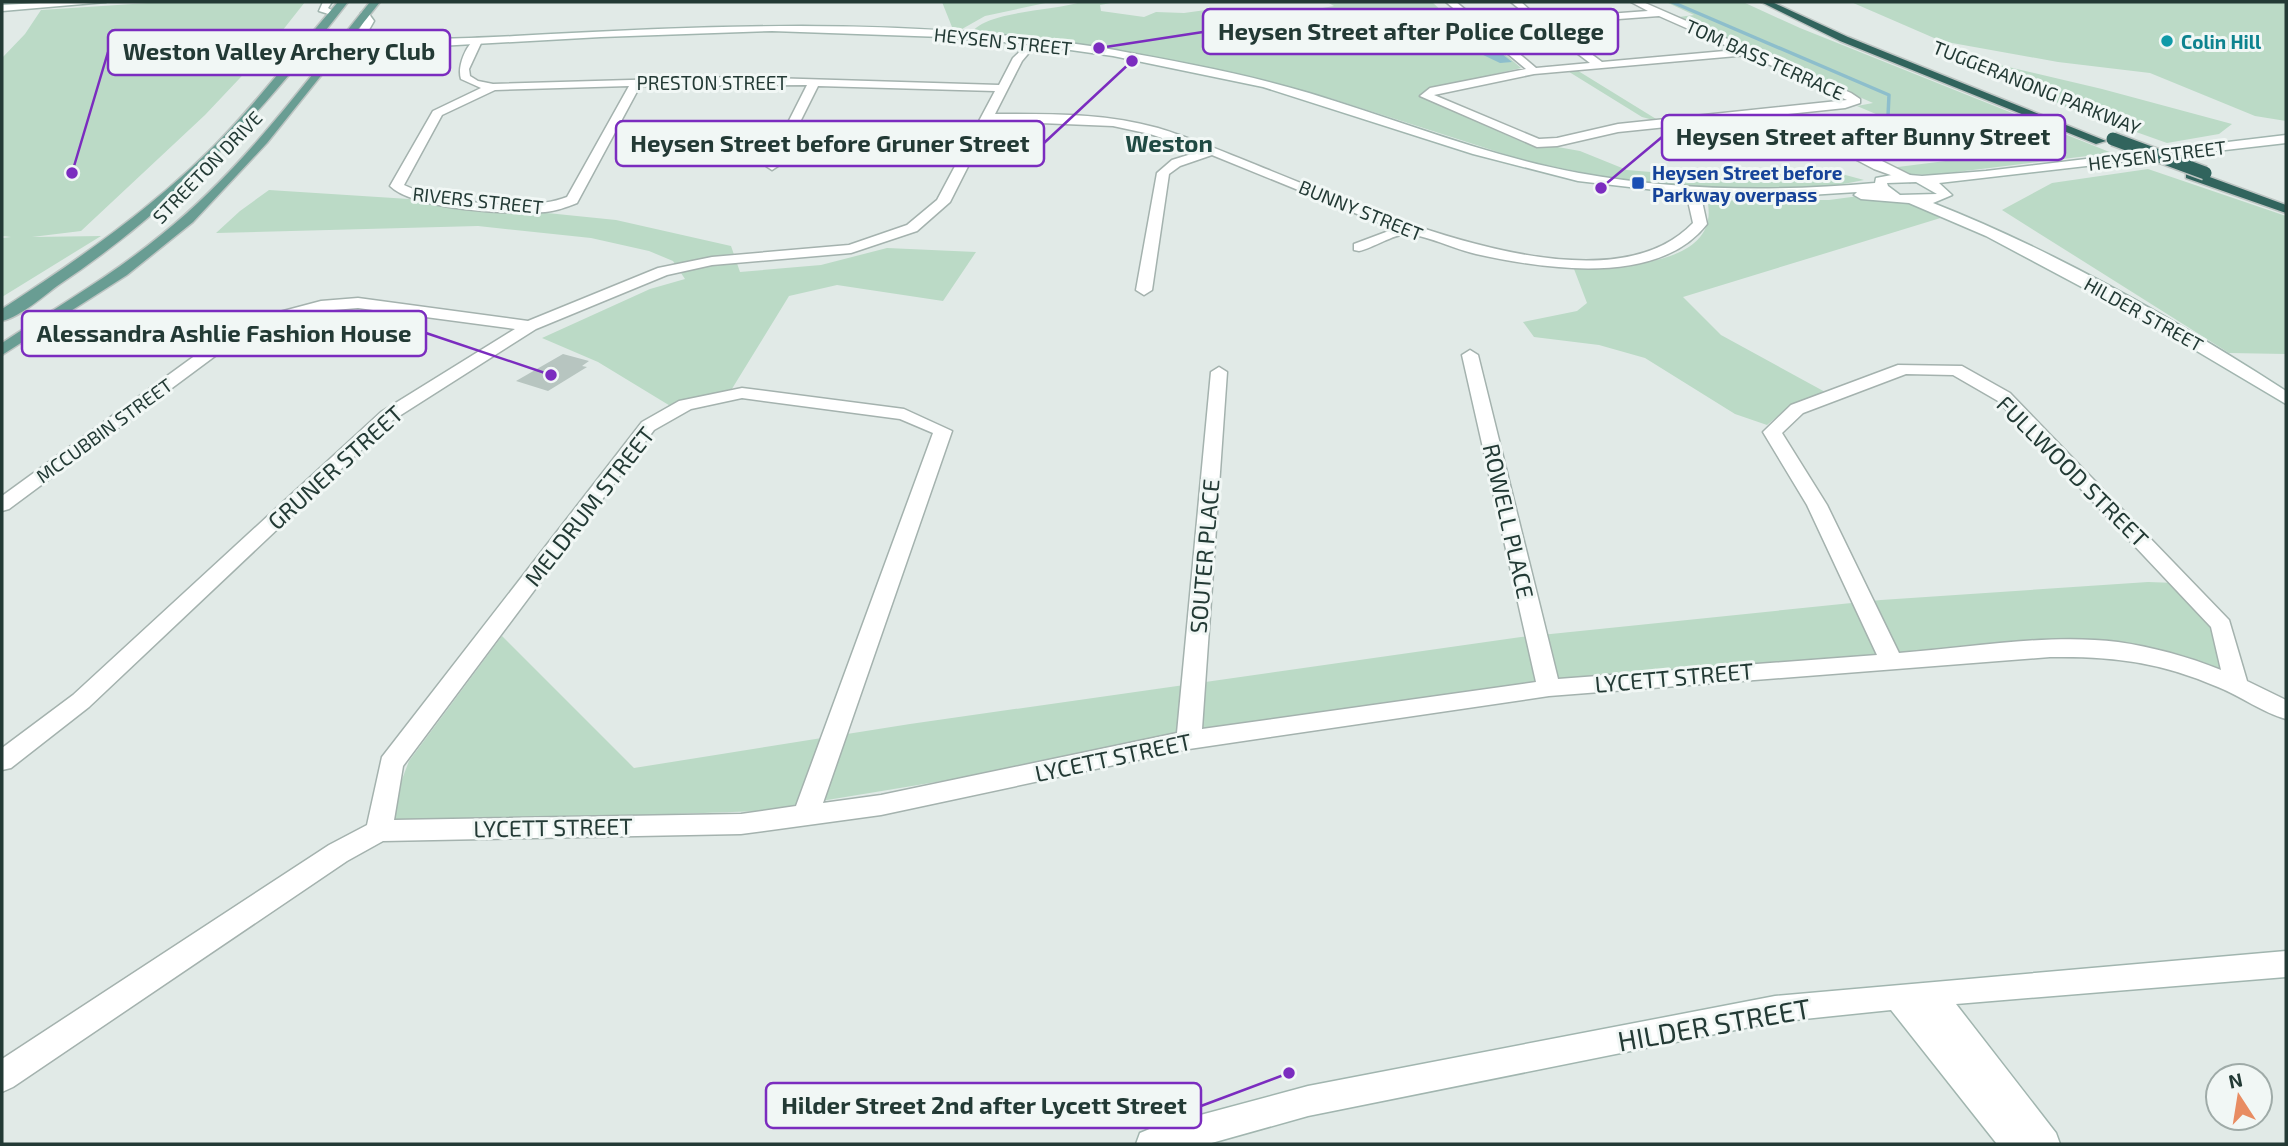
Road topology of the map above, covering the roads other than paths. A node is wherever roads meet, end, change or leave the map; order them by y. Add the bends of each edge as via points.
1 (101, 2) edge
2 (328, 2) edge
3 (343, 2) edge
4 (375, 2) edge
5 (1451, 2) edge
6 (1515, 2) edge
7 (1636, 2) edge
8 (1765, 2) edge
9 (1777, 2) edge
10 (2, 8) edge
11 (1656, 11) junction
12 (366, 13) junction
13 (332, 14) junction
14 (1539, 20) junction
15 (1478, 24) junction
16 (477, 41) junction
17 (312, 42) junction
18 (1033, 42) junction
19 (387, 47) junction
20 (1747, 52) junction
21 (325, 55) junction
22 (1600, 65) junction
23 (1534, 71) junction
24 (637, 82) junction
25 (814, 82) junction
26 (493, 87) junction
27 (272, 88) junction
28 (1001, 88) junction
29 (1775, 112) junction
30 (1758, 113) junction
31 (985, 117) junction
32 (2286, 139) edge
33 (2107, 140) junction
34 (1212, 151) junction
35 (772, 166) dead end
36 (2198, 174) junction
37 (1986, 176) junction
38 (1914, 179) junction
39 (1879, 185) junction
40 (1944, 194) junction
41 (1694, 195) junction
42 (1894, 195) junction
43 (1913, 200) junction
44 (2286, 201) edge
45 (2286, 209) edge
46 (1407, 229) junction
47 (1999, 236) junction
48 (1359, 247) dead end
49 (1144, 290) dead end
50 (2, 316) edge
51 (530, 326) junction
52 (2, 350) edge
53 (1470, 355) dead end
54 (1219, 372) dead end
55 (2286, 399) edge
56 (2, 505) edge
57 (1891, 660) junction
58 (2237, 686) junction
59 (1549, 688) junction
60 (2286, 711) edge
61 (1189, 740) junction
62 (2, 761) edge
63 (806, 816) junction
64 (379, 831) junction
65 (2286, 964) edge
66 (1931, 993) junction
67 (1898, 996) junction
68 (2, 1077) edge
69 (1152, 1144) edge
70 (2017, 1144) edge
71 (2044, 1144) edge

1 - 10 street
2 - 13 street via 322,9
3 - 13 main road, STREETON DRIVE
4 - 12 main road, STREETON DRIVE
5 - 15 street
6 - 14 street
7 - 11 street, TOM BASS TERRACE
8 - 33 highway, TUGGERANONG PARKWAY via 1844,38
9 - 33 highway, TUGGERANONG PARKWAY
11 - 14 street
11 - 20 street, TOM BASS TERRACE
12 - 19 street via 369,21 361,35
12 - 21 main road, STREETON DRIVE
13 - 17 main road, STREETON DRIVE
14 - 15 street
14 - 22 street
15 - 23 street
16 - 18 street, HEYSEN STREET via 774,28 877,30
16 - 19 street, HEYSEN STREET
16 - 26 street, PRESTON STREET via 465,77
17 - 21 main road
17 - 27 main road, STREETON DRIVE
18 - 28 street, GRUNER STREET
18 - 41 street, HEYSEN STREET via 1131,56 1261,84 1530,167
19 - 21 street, HEYSEN STREET
20 - 22 street
20 - 29 street, TOM BASS TERRACE via 1856,101
21 - 27 main road
21 - 52 main road, STREETON DRIVE via 258,146 187,219 136,260
22 - 23 street
23 - 30 street via 1434,90 1426,96 1537,143 1618,128
24 - 25 street, PRESTON STREET
24 - 26 street, PRESTON STREET
24 - 26 street, RIVERS STREET via 572,200 541,208 437,199 405,193 397,186 437,113
25 - 28 street, PRESTON STREET
25 - 35 street
27 - 50 main road, STREETON DRIVE via 216,150 127,232
28 - 31 street, GRUNER STREET
29 - 30 street
29 - 38 street via 1878,166
30 - 39 street via 1861,168
31 - 34 street, BUNNY STREET via 1101,121 1152,130
31 - 51 street, GRUNER STREET via 943,202 912,228 851,249 712,261 663,271
32 - 37 street, HEYSEN STREET
33 - 36 highway, TUGGERANONG PARKWAY
34 - 46 street, BUNNY STREET
34 - 49 street via 1176,163 1163,173
36 - 44 highway, TUGGERANONG PARKWAY
36 - 45 highway, TUGGERANONG PARKWAY
37 - 38 street, HEYSEN STREET
37 - 40 street, HEYSEN STREET
38 - 39 street, HEYSEN STREET via 1888,178
38 - 40 street
39 - 41 street, HEYSEN STREET via 1779,194
39 - 42 street, HEYSEN STREET
40 - 43 street, HEYSEN STREET via 1932,201
40 - 47 street, HILDER STREET
41 - 42 street, HEYSEN STREET
41 - 46 street, BUNNY STREET via 1700,224 1678,245 1612,263 1503,258
42 - 43 street, HEYSEN STREET
43 - 47 street, HILDER STREET
46 - 48 street
47 - 55 street, HILDER STREET via 2232,363
51 - 56 street, MCCUBBIN STREET via 358,303 278,317 228,339
51 - 62 street, GRUNER STREET via 387,416 81,701
53 - 59 street, ROWELL PLACE
54 - 61 street, SOUTER PLACE
57 - 58 street, LYCETT STREET via 2050,649 2118,650 2162,659
57 - 58 street, FULLWOOD STREET via 1817,505 1773,432 1797,409 1904,369 1956,370 2004,397 2221,625
57 - 59 street, LYCETT STREET
58 - 60 street, LYCETT STREET
59 - 61 street, LYCETT STREET
61 - 63 street, LYCETT STREET via 881,805
63 - 64 street, LYCETT STREET via 741,824
63 - 64 street, MELDRUM STREET via 943,431 904,414 742,393 685,405 648,426 391,764
64 - 68 street, LYCETT STREET via 338,853
65 - 66 street, HILDER STREET
66 - 67 street, HILDER STREET
66 - 71 street
67 - 69 street, HILDER STREET via 1775,1009 1308,1101
67 - 70 street

